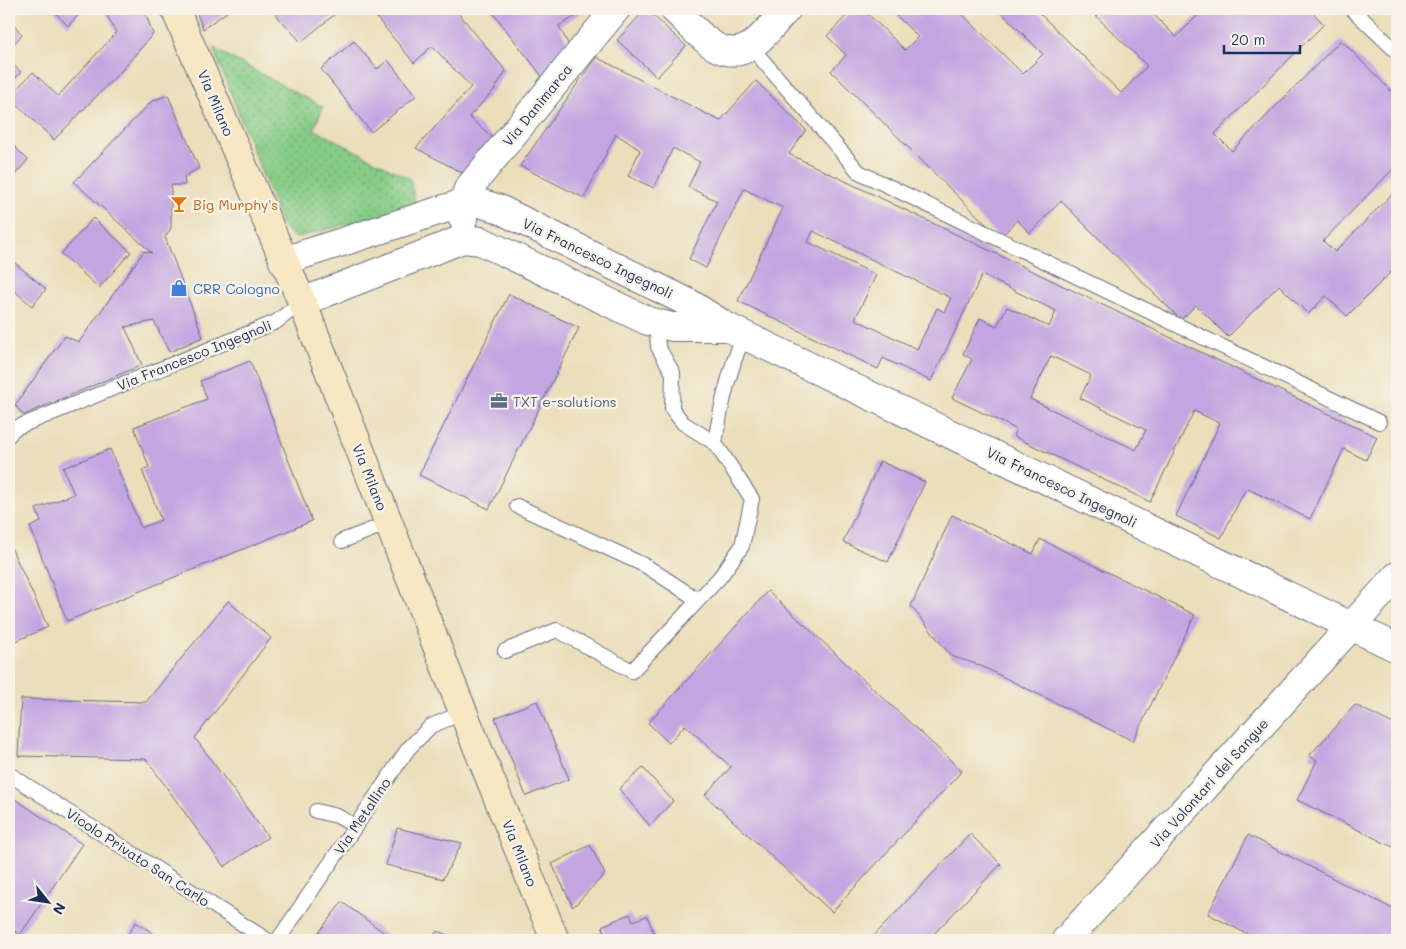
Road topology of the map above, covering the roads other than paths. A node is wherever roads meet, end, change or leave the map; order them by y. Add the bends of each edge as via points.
1 (616, 9) edge
2 (674, 9) edge
3 (787, 9) edge
4 (1352, 9) edge
5 (177, 12) edge
6 (750, 46) junction
7 (1397, 52) edge
8 (463, 203) junction
9 (463, 239) junction
10 (283, 261) junction
11 (302, 302) junction
12 (656, 323) junction
13 (735, 331) junction
14 (1378, 422) dead end
15 (9, 436) edge
16 (715, 442) junction
17 (517, 506) dead end
18 (389, 523) junction
19 (342, 540) dead end
20 (1397, 576) edge
21 (698, 600) junction
22 (1352, 626) junction
23 (1397, 648) edge
24 (505, 651) dead end
25 (464, 712) junction
26 (9, 774) edge
27 (316, 812) dead end
28 (355, 826) junction
29 (267, 940) edge
30 (278, 940) edge
31 (555, 940) edge
32 (1066, 940) edge

1 - 8 street, Via Danimarca via 468,189
2 - 6 street via 721,51 736,53
3 - 6 street
4 - 7 lane
5 - 10 main road, Via Milano
6 - 14 lane via 859,172
8 - 9 street
8 - 10 street, Via Francesco Ingegnoli
8 - 13 street, Via Francesco Ingegnoli via 497,208 689,303
9 - 11 street, Via Francesco Ingegnoli
9 - 12 street, Via Francesco Ingegnoli via 481,241
10 - 11 main road, Via Milano
11 - 15 lane, Via Francesco Ingegnoli via 276,322 13,429
11 - 18 main road, Via Milano
12 - 13 street, Via Francesco Ingegnoli
12 - 16 lane via 658,347 673,373 672,408 683,423
13 - 16 lane via 734,358
13 - 22 street, Via Francesco Ingegnoli
16 - 21 lane via 752,499 742,546 720,577
17 - 21 lane via 646,566
18 - 19 lane
18 - 25 main road, Via Milano
20 - 22 street, Via Volontari del Sangue
21 - 24 lane via 632,670 557,630
22 - 23 street, Via Francesco Ingegnoli
22 - 32 street, Via Volontari del Sangue
25 - 28 lane, Via Metallino via 431,726 408,749
25 - 31 main road, Via Milano
26 - 29 lane, Vicolo Privato San Carlo
27 - 28 lane via 337,816
28 - 30 lane, Via Metallino

